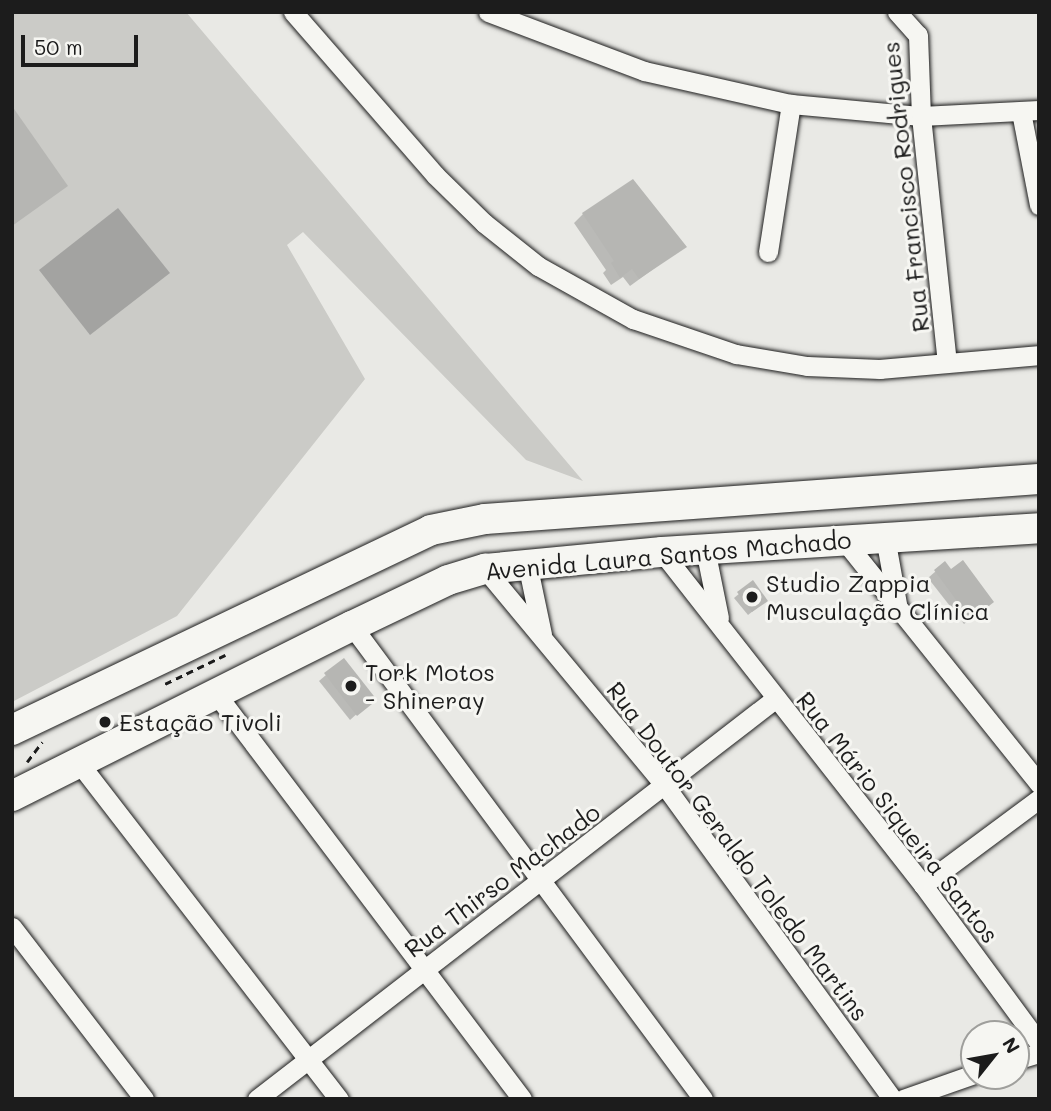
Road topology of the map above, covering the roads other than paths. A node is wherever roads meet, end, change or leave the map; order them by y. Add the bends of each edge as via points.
1 (293, 12) edge
2 (488, 12) edge
3 (897, 12) edge
4 (791, 104) junction
5 (1030, 111) edge
6 (921, 116) junction
7 (1039, 205) edge
8 (768, 252) dead end
9 (1039, 355) edge
10 (947, 363) junction
11 (1039, 480) edge
12 (1034, 535) edge
13 (885, 537) junction
14 (843, 539) junction
15 (705, 549) junction
16 (662, 552) junction
17 (527, 563) junction
18 (485, 569) junction
19 (898, 608) junction
20 (719, 619) junction
21 (352, 626) junction
22 (542, 635) junction
23 (217, 695) junction
24 (776, 698) junction
25 (12, 730) edge
26 (79, 763) junction
27 (1039, 784) edge
28 (665, 786) junction
29 (12, 796) edge
30 (1039, 799) edge
31 (541, 881) junction
32 (923, 885) junction
33 (12, 927) edge
34 (425, 970) junction
35 (1039, 1043) edge
36 (309, 1059) junction
37 (960, 1079) edge
38 (144, 1099) edge
39 (257, 1099) edge
40 (339, 1099) edge
41 (522, 1099) edge
42 (703, 1099) edge
43 (892, 1099) edge
44 (903, 1099) edge

1 - 10 street via 459,200 538,265 600,303 701,344 772,361 880,369
2 - 4 street via 644,71
3 - 6 street, Rua Francisco Rodrigues via 918,35
4 - 6 street
4 - 8 street
5 - 6 street
5 - 7 street
6 - 10 street, Rua Francisco Rodrigues
9 - 10 street
11 - 25 main road, Avenida Laura Santos Machado via 485,519 431,530
12 - 13 main road, Avenida Laura Santos Machado
13 - 14 main road, Avenida Laura Santos Machado
13 - 19 street
14 - 15 main road, Avenida Laura Santos Machado
14 - 19 street
15 - 16 main road, Avenida Laura Santos Machado
15 - 20 street, Rua Mário Siqueira Santos
16 - 17 main road, Avenida Laura Santos Machado
16 - 20 street, Rua Mário Siqueira Santos
17 - 18 main road, Avenida Laura Santos Machado
17 - 22 street, Rua Doutor Geraldo Toledo Martins
18 - 21 main road, Avenida Laura Santos Machado via 448,580
18 - 22 street, Rua Doutor Geraldo Toledo Martins
19 - 27 street
20 - 24 street, Rua Mário Siqueira Santos
21 - 23 main road, Avenida Laura Santos Machado
21 - 31 street
22 - 28 street, Rua Doutor Geraldo Toledo Martins
23 - 26 main road, Avenida Laura Santos Machado
23 - 34 street
24 - 28 street, Rua Thirso Machado
24 - 32 street, Rua Mário Siqueira Santos
26 - 29 main road, Avenida Laura Santos Machado
26 - 36 street
28 - 31 street, Rua Thirso Machado
28 - 43 street, Rua Doutor Geraldo Toledo Martins
30 - 32 street
31 - 34 street, Rua Thirso Machado
31 - 42 street
32 - 35 street, Rua Mário Siqueira Santos
33 - 38 street
34 - 36 street, Rua Thirso Machado
34 - 41 street
36 - 39 street, Rua Thirso Machado
36 - 40 street
37 - 44 street

